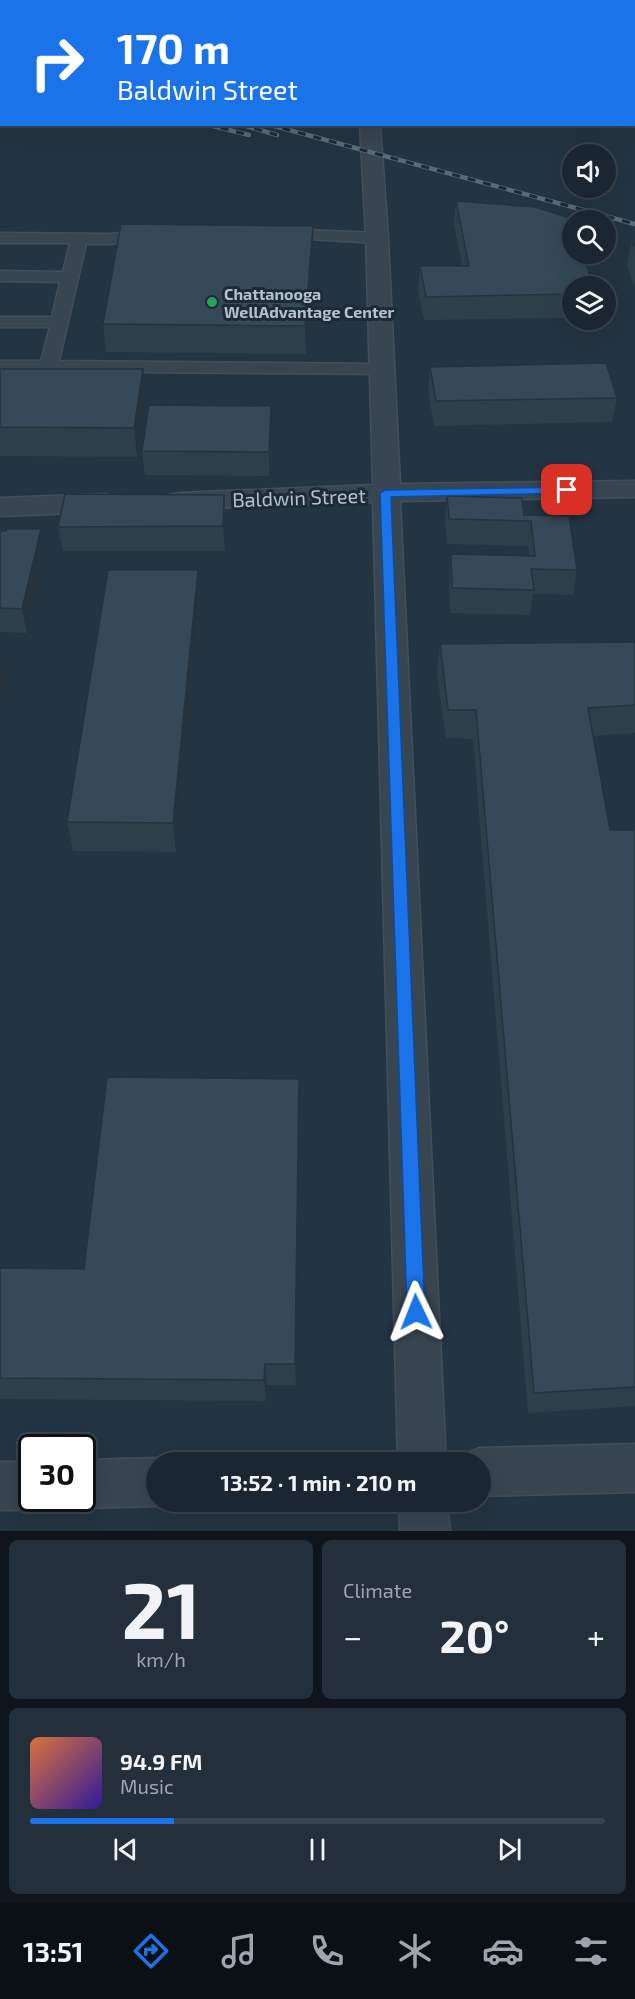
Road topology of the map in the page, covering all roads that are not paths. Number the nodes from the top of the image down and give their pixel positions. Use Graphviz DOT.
graph roads {
  1 [pos="370,126"];
  2 [pos="167,233"];
  3 [pos="263,233"];
  4 [pos="0,238"];
  5 [pos="79,238"];
  6 [pos="377,238"];
  7 [pos="0,276"];
  8 [pos="70,277"];
  9 [pos="0,322"];
  10 [pos="59,322"];
  11 [pos="0,366"];
  12 [pos="49,367"];
  13 [pos="381,369"];
  14 [pos="635,489"];
  15 [pos="385,493"];
  16 [pos="0,507"];
  17 [pos="422,1452"];
  18 [pos="635,1468"];
  19 [pos="491,1472"];
  20 [pos="146,1482"];
  21 [pos="96,1484"];
  22 [pos="0,1486"];
  23 [pos="18,1486"];
  24 [pos="424,1512"];
  25 [pos="425,1531"];
  1 -- 6 [label="street"];
  2 -- 5 [label="lane"];
  3 -- 6 [label="lane"];
  4 -- 5 [label="lane"];
  5 -- 8 [label="lane"];
  6 -- 13 [label="street"];
  7 -- 8 [label="lane"];
  8 -- 10 [label="lane"];
  9 -- 10 [label="lane"];
  10 -- 12 [label="lane"];
  11 -- 12 [label="lane"];
  12 -- 13 [label="lane"];
  13 -- 15 [label="street"];
  14 -- 15 [label="street, Baldwin Street"];
  15 -- 16 [label="street, Baldwin Street"];
  15 -- 17 [label="street"];
  18 -- 19 [label="street"];
  20 -- 21 [label="street"];
  22 -- 23 [label="street"];
  24 -- 25 [label="street"];
}
